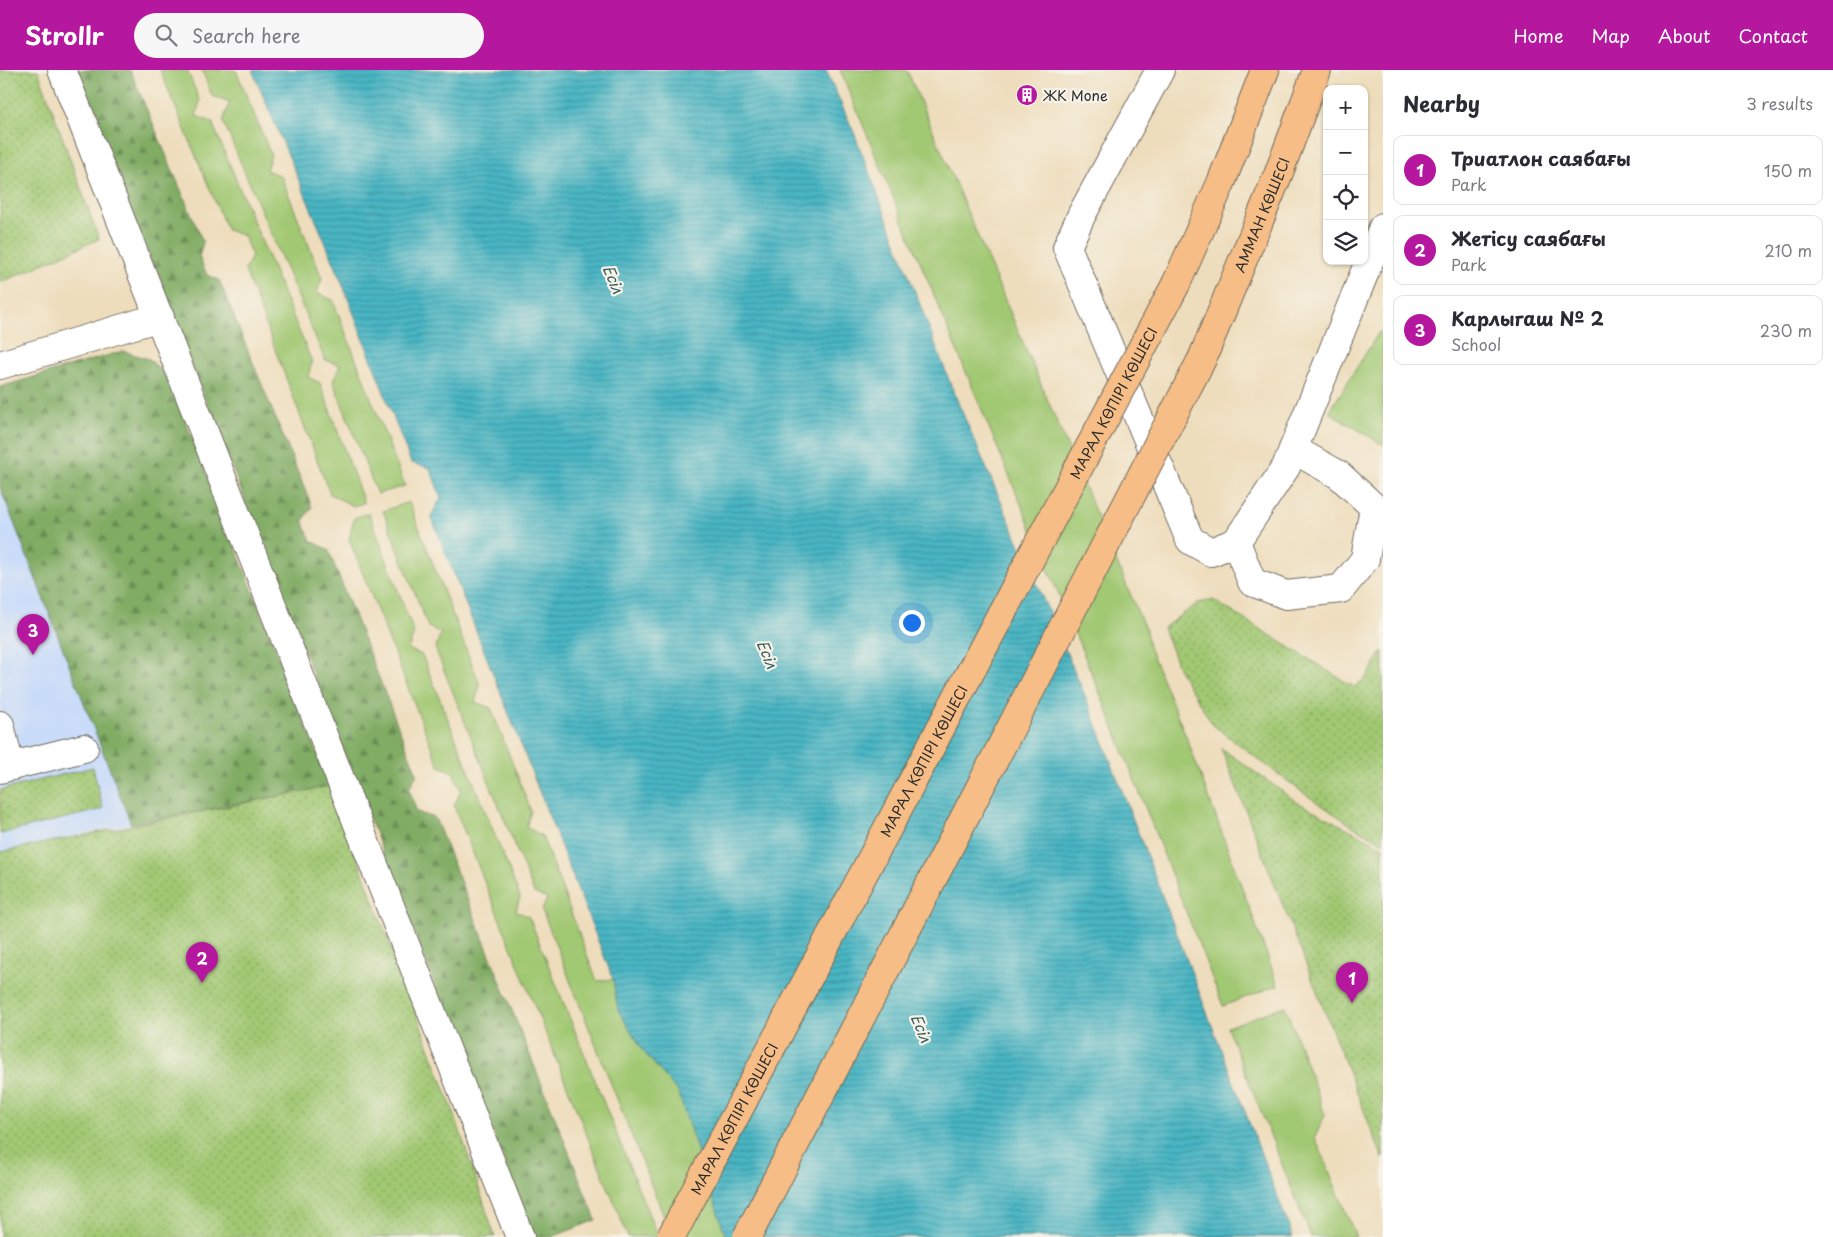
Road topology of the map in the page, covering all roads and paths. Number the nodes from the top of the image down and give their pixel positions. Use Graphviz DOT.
graph roads {
  1 [pos="62,70"];
  2 [pos="1160,70"];
  3 [pos="1265,70"];
  4 [pos="1317,70"];
  5 [pos="1383,227"];
  6 [pos="160,317"];
  7 [pos="0,365"];
  8 [pos="1293,449"];
  9 [pos="1236,542"];
  10 [pos="0,725"];
  11 [pos="84,748"];
  12 [pos="5,768"];
  13 [pos="520,1237"];
  14 [pos="671,1237"];
  15 [pos="747,1237"];
  1 -- 6 [label="street"];
  2 -- 9 [label="street"];
  3 -- 14 [label="main road, МАРАЛ КӨПІРІ КӨШЕСІ, bridge"];
  4 -- 15 [label="main road, АММАН КӨШЕСІ, bridge"];
  5 -- 8 [label="street"];
  6 -- 7 [label="street"];
  6 -- 13 [label="street"];
  8 -- 9 [label="street"];
  8 -- 9 [label="street"];
  10 -- 12 [label="street"];
  11 -- 12 [label="street"];
}
